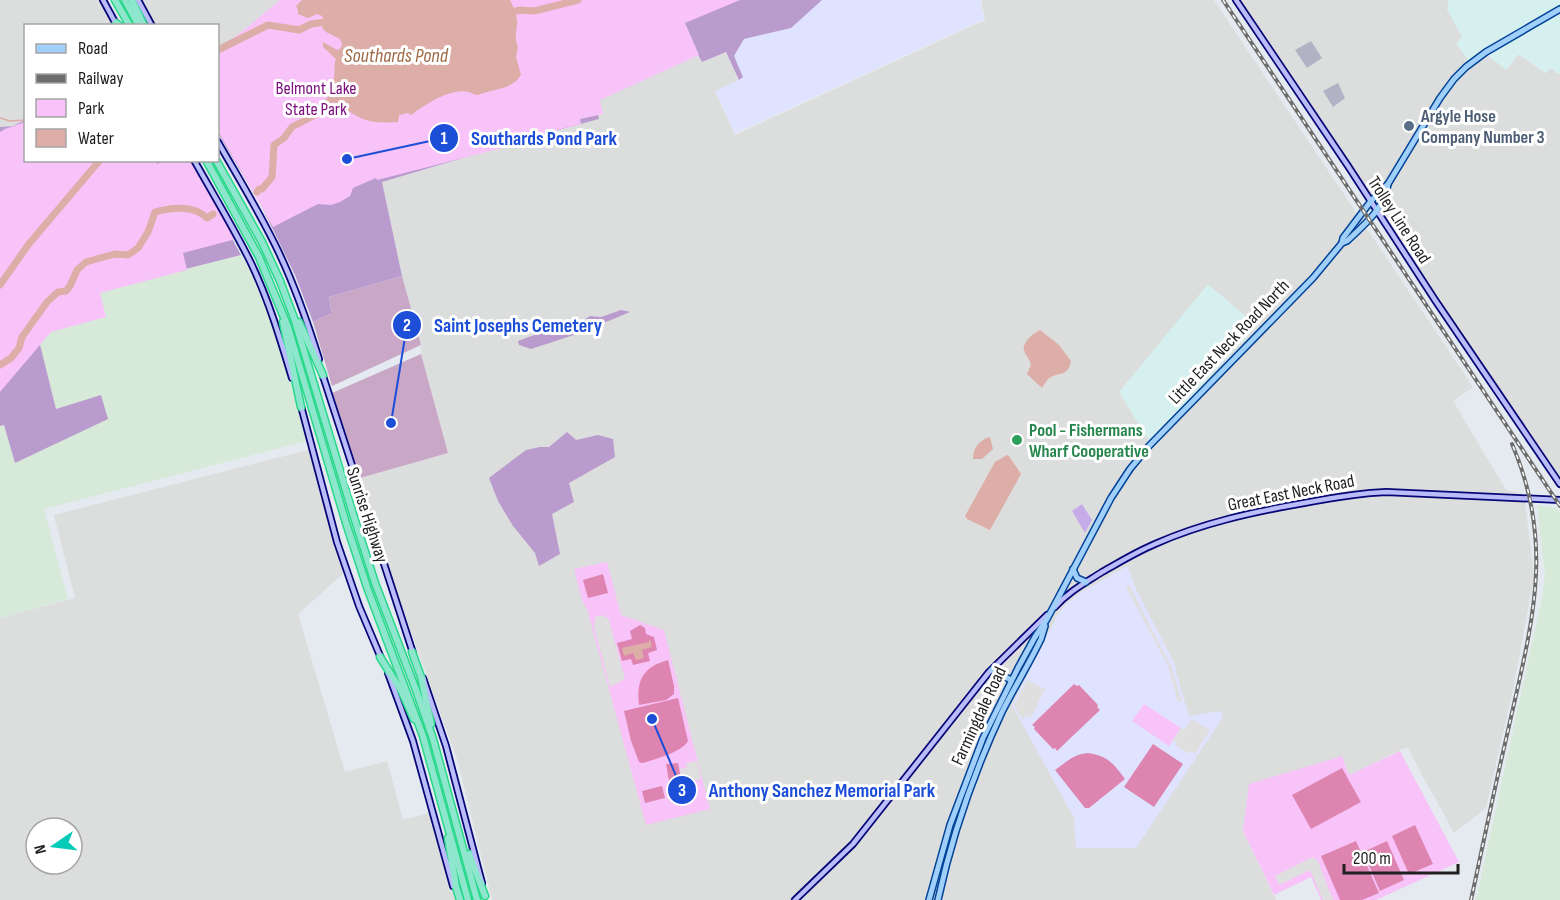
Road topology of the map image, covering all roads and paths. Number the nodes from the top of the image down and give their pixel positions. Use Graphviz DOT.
graph roads {
  1 [pos="103,0"];
  2 [pos="115,0"];
  3 [pos="125,0"];
  4 [pos="132,0"];
  5 [pos="138,0"];
  6 [pos="1236,0"];
  7 [pos="1560,9"];
  8 [pos="117,24"];
  9 [pos="128,24"];
  10 [pos="138,24"];
  11 [pos="143,24"];
  12 [pos="151,24"];
  13 [pos="219,144"];
  14 [pos="195,162"];
  15 [pos="207,162"];
  16 [pos="217,162"];
  17 [pos="1388,183"];
  18 [pos="1371,201"];
  19 [pos="1377,210"];
  20 [pos="1342,243"];
  21 [pos="278,299"];
  22 [pos="287,300"];
  23 [pos="323,375"];
  24 [pos="301,407"];
  25 [pos="1560,484"];
  26 [pos="1560,500"];
  27 [pos="1073,569"];
  28 [pos="1086,582"];
  29 [pos="1052,610"];
  30 [pos="1047,619"];
  31 [pos="412,652"];
  32 [pos="380,657"];
  33 [pos="992,670"];
  34 [pos="1011,680"];
  35 [pos="423,736"];
  36 [pos="433,739"];
  37 [pos="444,810"];
  38 [pos="456,822"];
  39 [pos="486,898"];
  40 [pos="459,900"];
  41 [pos="468,900"];
  42 [pos="477,900"];
  43 [pos="795,900"];
  44 [pos="931,900"];
  45 [pos="939,900"];
  1 -- 8 [label="main road"];
  2 -- 9 [label="highway"];
  3 -- 10 [label="highway"];
  4 -- 11 [label="highway"];
  5 -- 12 [label="main road"];
  6 -- 18 [label="main road, Trolley Line Road"];
  7 -- 17 [label="main road, Little East Neck Road North"];
  13 -- 23 [label="main road, Sunrise Highway"];
  14 -- 24 [label="main road, Sunrise Highway"];
  15 -- 21 [label="highway, Sunrise Highway"];
  16 -- 22 [label="highway, Sunrise Highway"];
  17 -- 18 [label="main road, Little East Neck Road North"];
  17 -- 19 [label="main road, Little East Neck Road North"];
  18 -- 19 [label="main road, Trolley Line Road"];
  18 -- 20 [label="main road, Little East Neck Road North"];
  19 -- 20 [label="main road, Little East Neck Road North"];
  19 -- 25 [label="main road, Trolley Line Road"];
  20 -- 27 [label="main road, Little East Neck Road North"];
  21 -- 24 [label="highway"];
  21 -- 35 [label="highway, Sunrise Highway"];
  22 -- 23 [label="highway"];
  22 -- 36 [label="highway, Sunrise Highway"];
  23 -- 31 [label="main road, Sunrise Highway"];
  24 -- 32 [label="main road, Sunrise Highway"];
  26 -- 28 [label="main road, Great East Neck Road"];
  27 -- 28 [label="main road"];
  27 -- 29 [label="main road, Little East Neck Road North"];
  28 -- 29 [label="main road, Great East Neck Road"];
  29 -- 30 [label="main road, Farmingdale Road"];
  29 -- 33 [label="main road"];
  30 -- 34 [label="main road, Farmingdale Road"];
  30 -- 45 [label="main road, Farmingdale Road"];
  31 -- 36 [label="highway"];
  31 -- 39 [label="main road, Sunrise Highway"];
  32 -- 35 [label="highway"];
  32 -- 40 [label="main road, Sunrise Highway"];
  33 -- 34 [label="main road"];
  33 -- 43 [label="main road"];
  34 -- 44 [label="main road, Farmingdale Road"];
  35 -- 37 [label="highway, Sunrise Highway"];
  36 -- 38 [label="highway, Sunrise Highway"];
  37 -- 40 [label="highway"];
  37 -- 41 [label="highway, Sunrise Highway"];
  38 -- 39 [label="highway"];
  38 -- 42 [label="highway, Sunrise Highway"];
}
